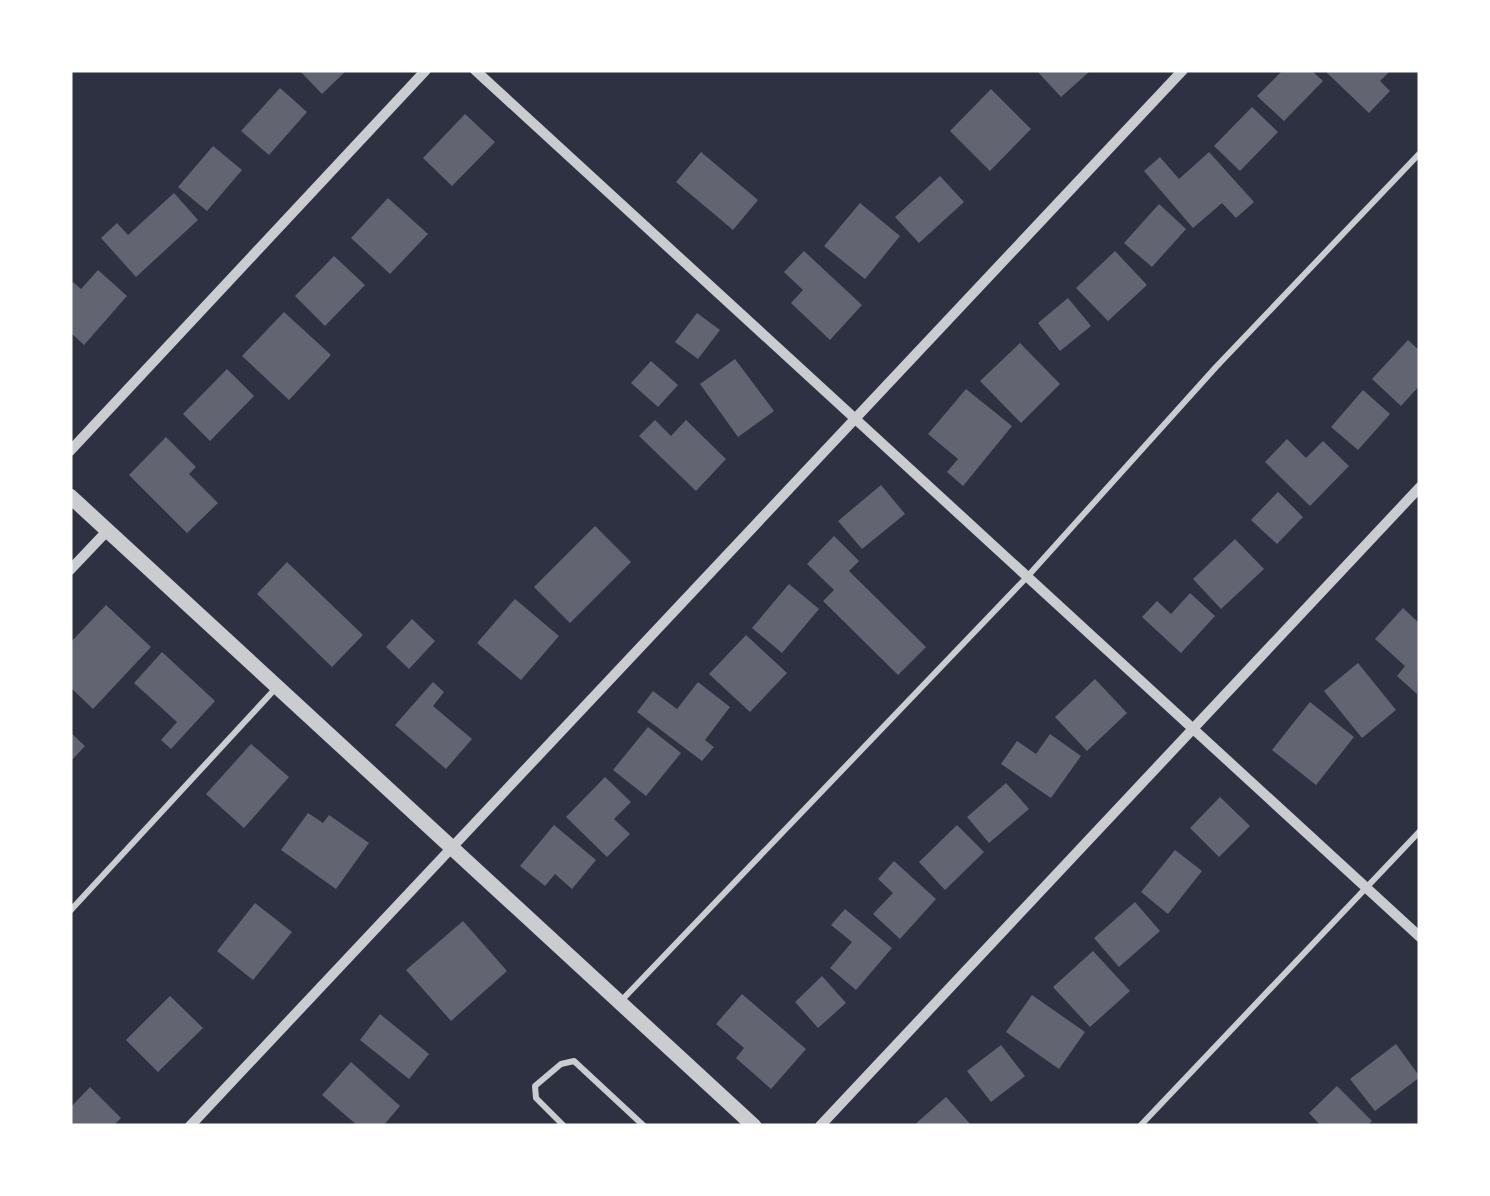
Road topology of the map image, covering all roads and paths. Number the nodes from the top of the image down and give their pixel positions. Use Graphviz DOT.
graph roads {
  1 [pos="426,70"];
  2 [pos="475,70"];
  3 [pos="1183,70"];
  4 [pos="1420,152"];
  5 [pos="858,419"];
  6 [pos="70,451"];
  7 [pos="1420,487"];
  8 [pos="70,496"];
  9 [pos="108,530"];
  10 [pos="70,570"];
  11 [pos="1027,577"];
  12 [pos="276,688"];
  13 [pos="1193,728"];
  14 [pos="1420,832"];
  15 [pos="451,848"];
  16 [pos="1367,888"];
  17 [pos="70,911"];
  18 [pos="1420,937"];
  19 [pos="619,1003"];
  20 [pos="190,1126"];
  21 [pos="564,1126"];
  22 [pos="644,1126"];
  23 [pos="754,1126"];
  24 [pos="820,1126"];
  25 [pos="1140,1126"];
  1 -- 6 [label="street"];
  2 -- 5 [label="street"];
  3 -- 5 [label="street"];
  4 -- 11 [label="lane"];
  5 -- 11 [label="street"];
  5 -- 15 [label="street"];
  7 -- 13 [label="street"];
  8 -- 9 [label="street"];
  9 -- 10 [label="street"];
  9 -- 12 [label="street"];
  11 -- 13 [label="street"];
  11 -- 19 [label="lane"];
  12 -- 15 [label="street"];
  12 -- 17 [label="lane"];
  13 -- 16 [label="street"];
  13 -- 24 [label="street"];
  14 -- 16 [label="lane"];
  15 -- 19 [label="street"];
  15 -- 20 [label="street"];
  16 -- 18 [label="street"];
  16 -- 25 [label="lane"];
  19 -- 23 [label="street"];
  21 -- 22 [label="lane"];
}
